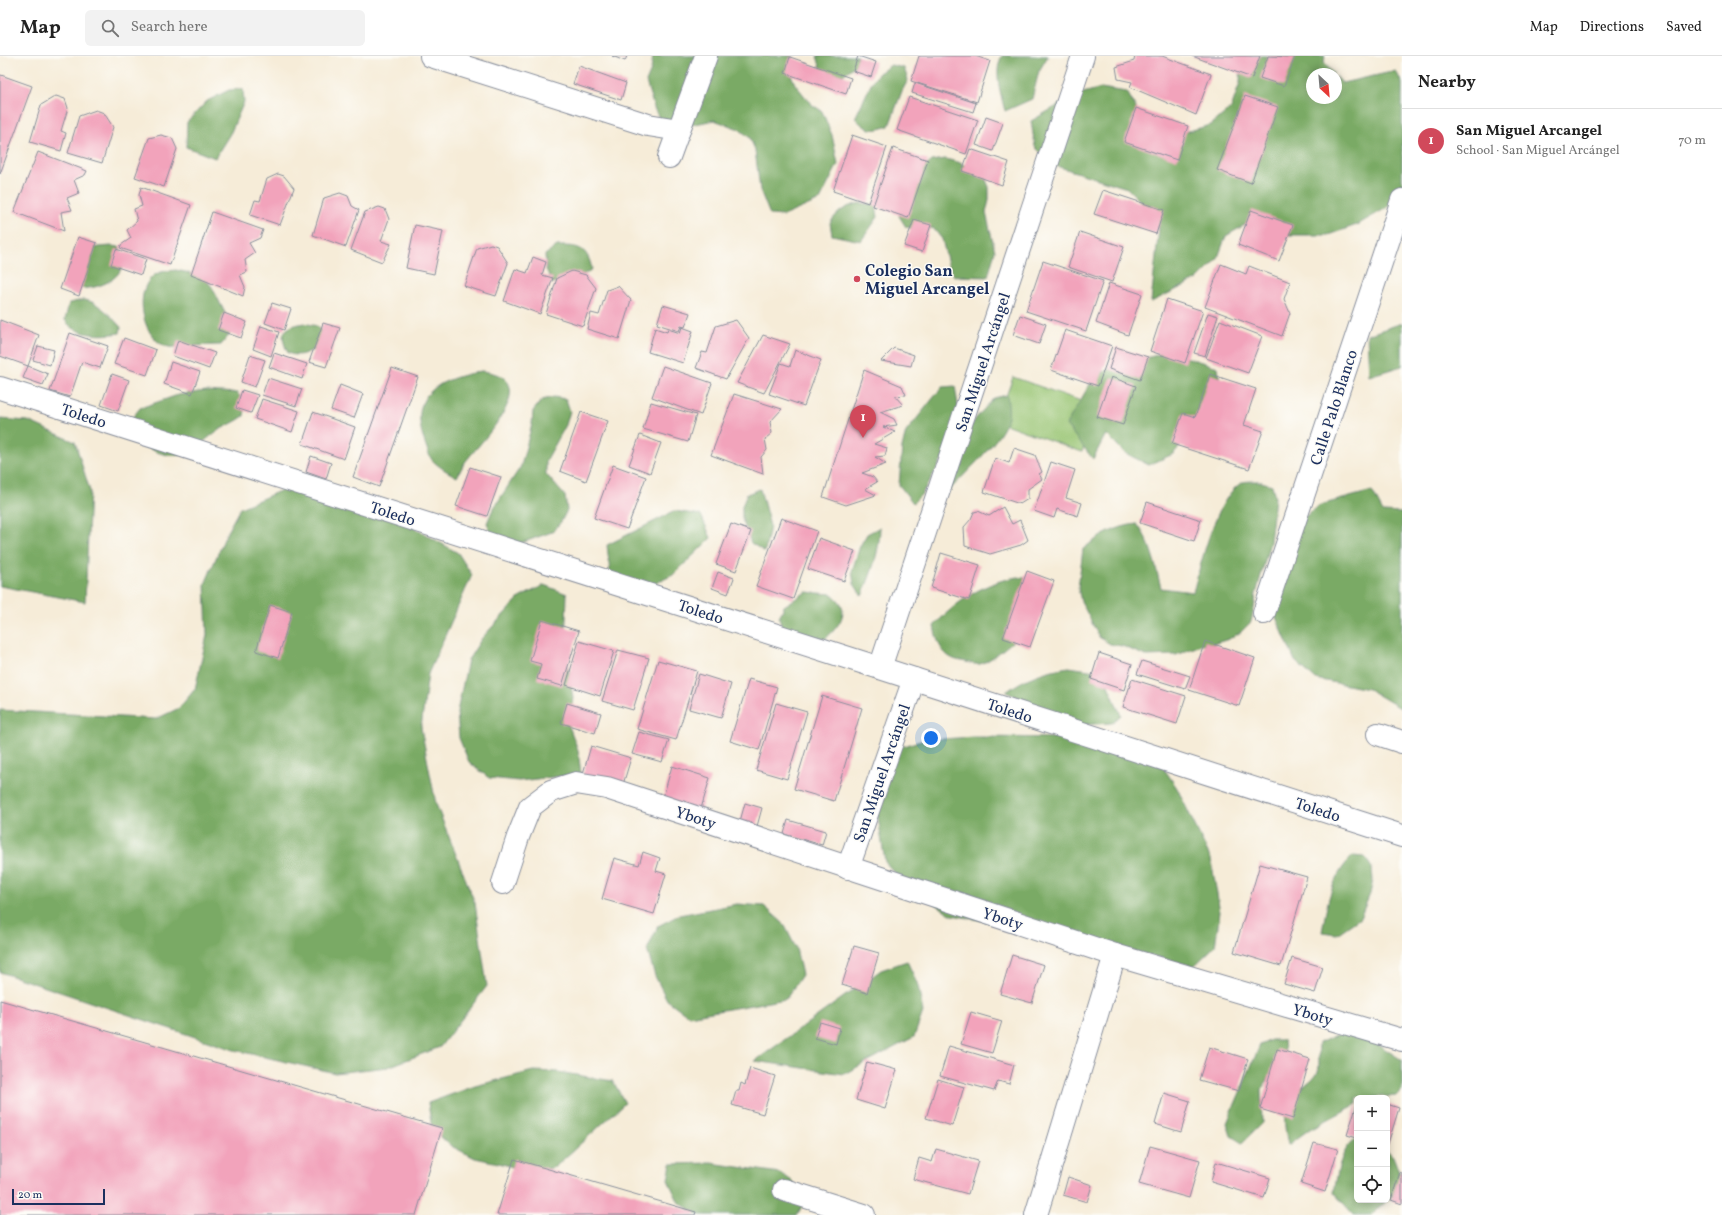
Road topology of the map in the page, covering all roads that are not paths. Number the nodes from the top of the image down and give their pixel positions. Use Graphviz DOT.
graph roads {
  1 [pos="431,56"];
  2 [pos="706,56"];
  3 [pos="1083,56"];
  4 [pos="680,130"];
  5 [pos="669,157"];
  6 [pos="1402,200"];
  7 [pos="0,388"];
  8 [pos="1264,613"];
  9 [pos="880,668"];
  10 [pos="914,679"];
  11 [pos="1378,734"];
  12 [pos="1402,742"];
  13 [pos="1402,836"];
  14 [pos="848,868"];
  15 [pos="503,883"];
  16 [pos="1115,955"];
  17 [pos="1402,1040"];
  18 [pos="784,1190"];
  19 [pos="864,1215"];
  20 [pos="1036,1215"];
  1 -- 4 [label="street"];
  2 -- 4 [label="street"];
  3 -- 9 [label="street, San Miguel Arcángel"];
  4 -- 5 [label="street"];
  6 -- 8 [label="street, Calle Palo Blanco"];
  7 -- 9 [label="street, Toledo"];
  9 -- 10 [label="street, Toledo"];
  10 -- 13 [label="street, Toledo"];
  10 -- 14 [label="street, San Miguel Arcángel"];
  11 -- 12 [label="street"];
  14 -- 15 [label="street, Yboty"];
  14 -- 16 [label="street, Yboty"];
  16 -- 17 [label="street, Yboty"];
  16 -- 20 [label="street"];
  18 -- 19 [label="street"];
}
